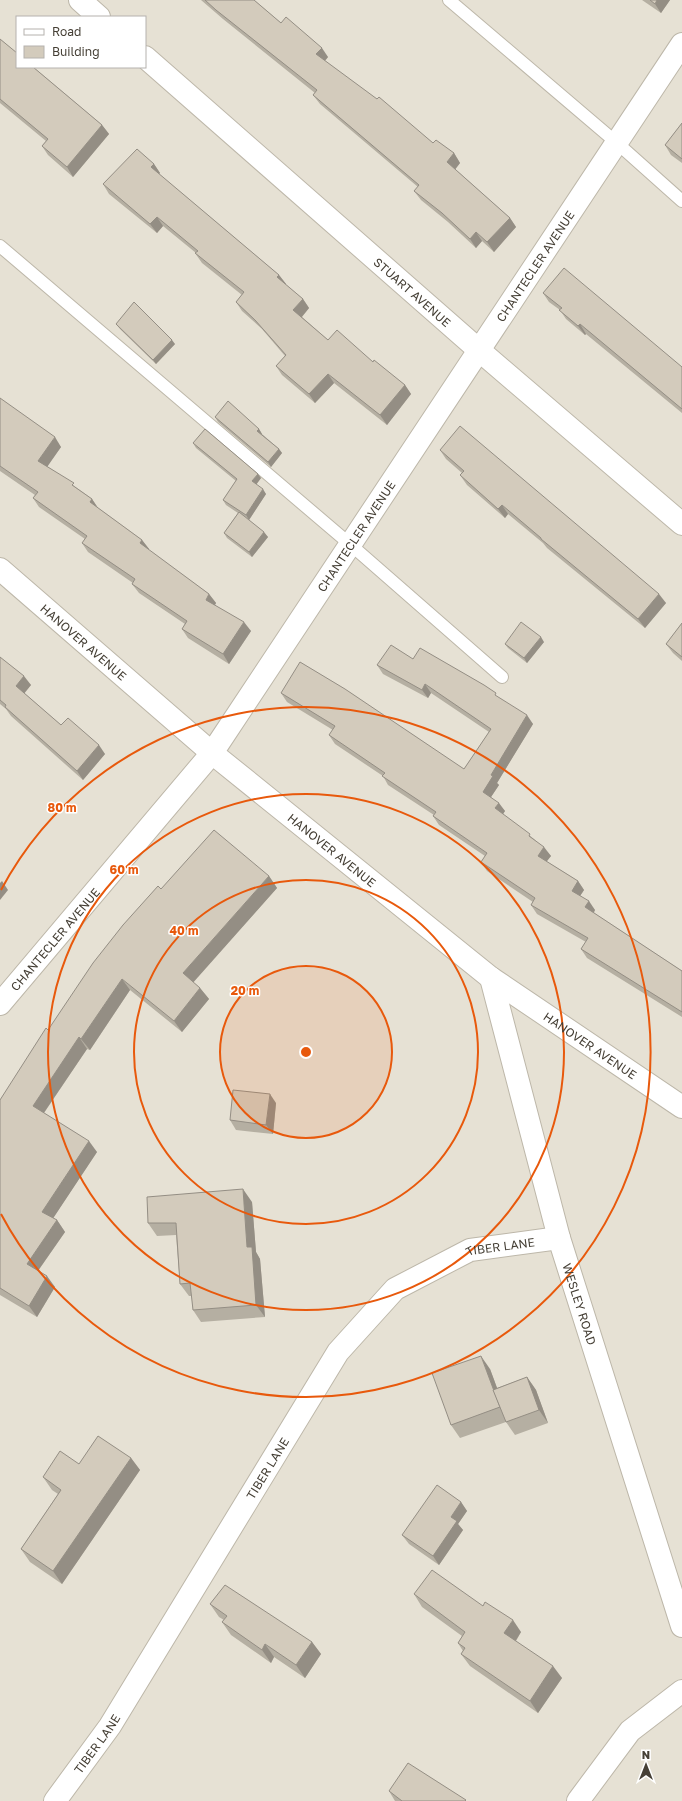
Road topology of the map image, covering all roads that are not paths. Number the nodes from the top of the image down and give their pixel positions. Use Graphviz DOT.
graph roads {
  1 [pos="80,0"];
  2 [pos="449,0"];
  3 [pos="98,16"];
  4 [pos="682,44"];
  5 [pos="146,58"];
  6 [pos="617,143"];
  7 [pos="682,201"];
  8 [pos="0,246"];
  9 [pos="480,352"];
  10 [pos="682,524"];
  11 [pos="351,545"];
  12 [pos="0,569"];
  13 [pos="502,677"];
  14 [pos="212,753"];
  15 [pos="491,978"];
  16 [pos="0,1004"];
  17 [pos="682,1107"];
  18 [pos="558,1238"];
  19 [pos="682,1626"];
  20 [pos="682,1691"];
  21 [pos="55,1801"];
  22 [pos="578,1801"];
  1 -- 3 [label="street"];
  2 -- 6 [label="lane"];
  4 -- 6 [label="street, CHANTECLER AVENUE"];
  5 -- 9 [label="street, STUART AVENUE"];
  6 -- 7 [label="lane"];
  6 -- 9 [label="street, CHANTECLER AVENUE"];
  8 -- 11 [label="lane"];
  9 -- 10 [label="street, STUART AVENUE"];
  9 -- 11 [label="street, CHANTECLER AVENUE"];
  11 -- 13 [label="lane"];
  11 -- 14 [label="street, CHANTECLER AVENUE"];
  12 -- 14 [label="street, HANOVER AVENUE"];
  14 -- 15 [label="street, HANOVER AVENUE"];
  14 -- 16 [label="street, CHANTECLER AVENUE"];
  15 -- 17 [label="street, HANOVER AVENUE"];
  15 -- 18 [label="street, WESLEY ROAD"];
  18 -- 19 [label="street, WESLEY ROAD"];
  18 -- 21 [label="street, TIBER LANE"];
  20 -- 22 [label="street"];
}
